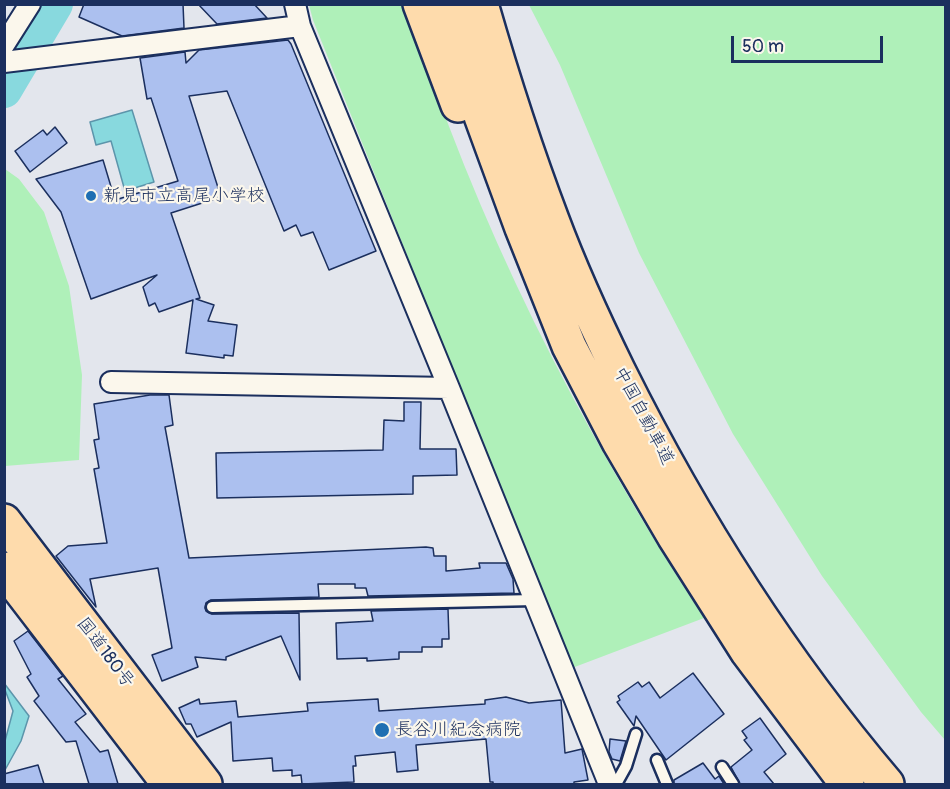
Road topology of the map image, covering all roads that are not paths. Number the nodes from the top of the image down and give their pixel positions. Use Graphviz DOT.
graph roads {
  1 [pos="30,4"];
  2 [pos="295,4"];
  3 [pos="420,4"];
  4 [pos="449,4"];
  5 [pos="481,4"];
  6 [pos="300,26"];
  7 [pos="5,56"];
  8 [pos="569,346"];
  9 [pos="111,382"];
  10 [pos="449,388"];
  11 [pos="4,521"];
  12 [pos="4,569"];
  13 [pos="535,600"];
  14 [pos="212,607"];
  15 [pos="636,734"];
  16 [pos="657,760"];
  17 [pos="722,767"];
  18 [pos="169,784"];
  19 [pos="205,784"];
  20 [pos="609,784"];
  21 [pos="616,784"];
  22 [pos="667,784"];
  23 [pos="733,784"];
  24 [pos="847,784"];
  25 [pos="887,784"];
  1 -- 7 [label="street"];
  2 -- 6 [label="street"];
  3 -- 8 [label="highway"];
  4 -- 8 [label="highway, 中国自動車道"];
  5 -- 25 [label="highway, 中国自動車道"];
  6 -- 7 [label="street"];
  6 -- 10 [label="street"];
  8 -- 24 [label="highway, 中国自動車道"];
  9 -- 10 [label="street"];
  10 -- 13 [label="street"];
  11 -- 19 [label="highway, 国道180号"];
  12 -- 18 [label="highway, 国道180号"];
  13 -- 14 [label="lane"];
  13 -- 20 [label="street"];
  15 -- 21 [label="lane"];
  16 -- 22 [label="lane"];
  17 -- 23 [label="lane"];
}
